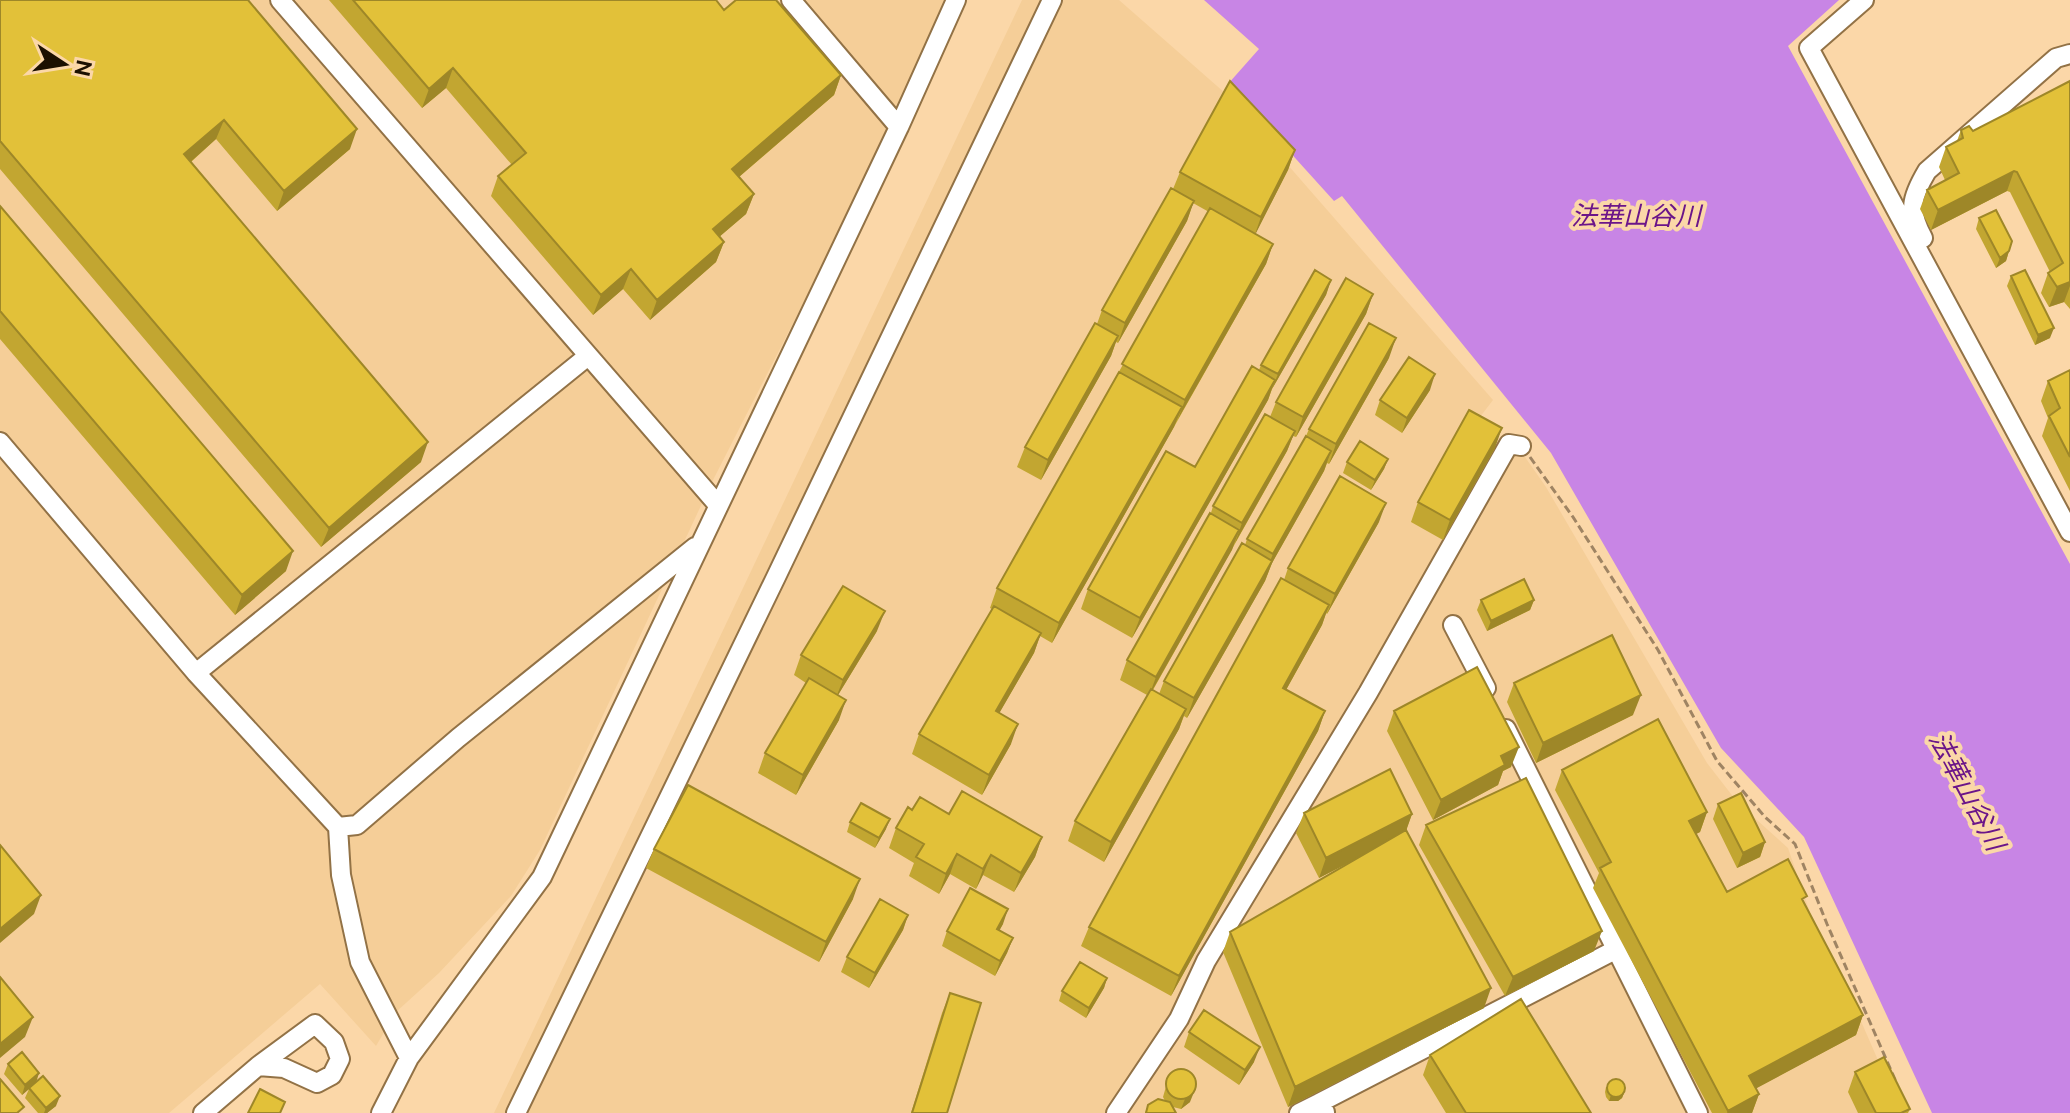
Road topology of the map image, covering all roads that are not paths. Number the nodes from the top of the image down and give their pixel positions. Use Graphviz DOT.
graph roads {
  1 [pos="280,0"];
  2 [pos="791,0"];
  3 [pos="956,0"];
  4 [pos="1052,0"];
  5 [pos="1864,0"];
  6 [pos="2070,54"];
  7 [pos="899,127"];
  8 [pos="588,356"];
  9 [pos="0,442"];
  10 [pos="1521,446"];
  11 [pos="718,505"];
  12 [pos="2070,508"];
  13 [pos="2070,532"];
  14 [pos="700,543"];
  15 [pos="1453,625"];
  16 [pos="196,673"];
  17 [pos="338,827"];
  18 [pos="1617,949"];
  19 [pos="409,1058"];
  20 [pos="258,1066"];
  21 [pos="1322,1108"];
  22 [pos="203,1113"];
  23 [pos="381,1113"];
  24 [pos="516,1113"];
  25 [pos="1116,1113"];
  26 [pos="1299,1113"];
  27 [pos="1698,1113"];
  1 -- 8 [label="street"];
  2 -- 7 [label="street"];
  3 -- 7 [label="street"];
  4 -- 24 [label="street"];
  5 -- 13 [label="street"];
  6 -- 12 [label="street"];
  7 -- 11 [label="street"];
  8 -- 11 [label="street"];
  8 -- 16 [label="street"];
  9 -- 16 [label="street"];
  10 -- 25 [label="street"];
  11 -- 14 [label="street"];
  14 -- 17 [label="street"];
  14 -- 19 [label="street"];
  15 -- 18 [label="street"];
  16 -- 17 [label="street"];
  17 -- 19 [label="street"];
  18 -- 21 [label="street"];
  18 -- 27 [label="street"];
  19 -- 23 [label="street"];
  20 -- 20 [label="street"];
  20 -- 22 [label="street"];
  21 -- 26 [label="street"];
}
